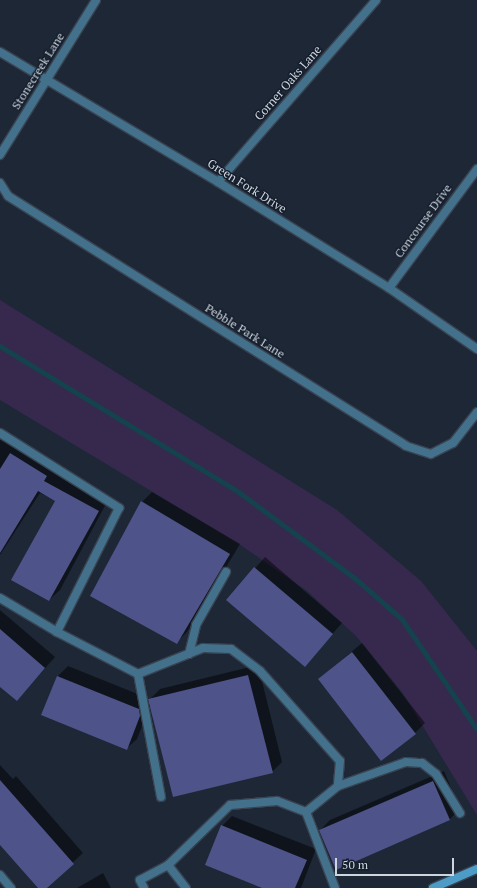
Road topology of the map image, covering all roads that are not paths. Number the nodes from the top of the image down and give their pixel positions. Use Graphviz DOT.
graph roads {
  1 [pos="96,0"];
  2 [pos="376,0"];
  3 [pos="0,52"];
  4 [pos="47,79"];
  5 [pos="0,155"];
  6 [pos="477,169"];
  7 [pos="218,182"];
  8 [pos="0,183"];
  9 [pos="389,288"];
  10 [pos="477,349"];
  11 [pos="477,412"];
  12 [pos="0,433"];
  13 [pos="226,572"];
  14 [pos="0,598"];
  15 [pos="56,632"];
  16 [pos="189,654"];
  17 [pos="138,674"];
  18 [pos="338,786"];
  19 [pos="161,798"];
  20 [pos="306,812"];
  21 [pos="460,813"];
  22 [pos="168,865"];
  23 [pos="477,869"];
  24 [pos="0,875"];
  25 [pos="11,888"];
  26 [pos="144,888"];
  27 [pos="186,888"];
  28 [pos="335,888"];
  29 [pos="433,888"];
  1 -- 4 [label="street, Stonecreek Lane"];
  2 -- 7 [label="street, Corner Oaks Lane"];
  3 -- 4 [label="street, Green Fork Drive"];
  4 -- 5 [label="street, Stonecreek Lane"];
  4 -- 7 [label="street, Green Fork Drive"];
  6 -- 9 [label="street, Concourse Drive"];
  7 -- 9 [label="street, Green Fork Drive"];
  8 -- 11 [label="street, Pebble Park Lane"];
  9 -- 10 [label="street, Green Fork Drive"];
  12 -- 15 [label="street"];
  13 -- 16 [label="street"];
  14 -- 15 [label="street"];
  15 -- 17 [label="street"];
  16 -- 17 [label="street"];
  16 -- 18 [label="street"];
  17 -- 19 [label="street"];
  18 -- 20 [label="street"];
  18 -- 21 [label="street"];
  20 -- 22 [label="street"];
  20 -- 28 [label="street"];
  22 -- 26 [label="street"];
  22 -- 27 [label="street"];
  23 -- 29 [label="main road"];
  24 -- 25 [label="street"];
}
